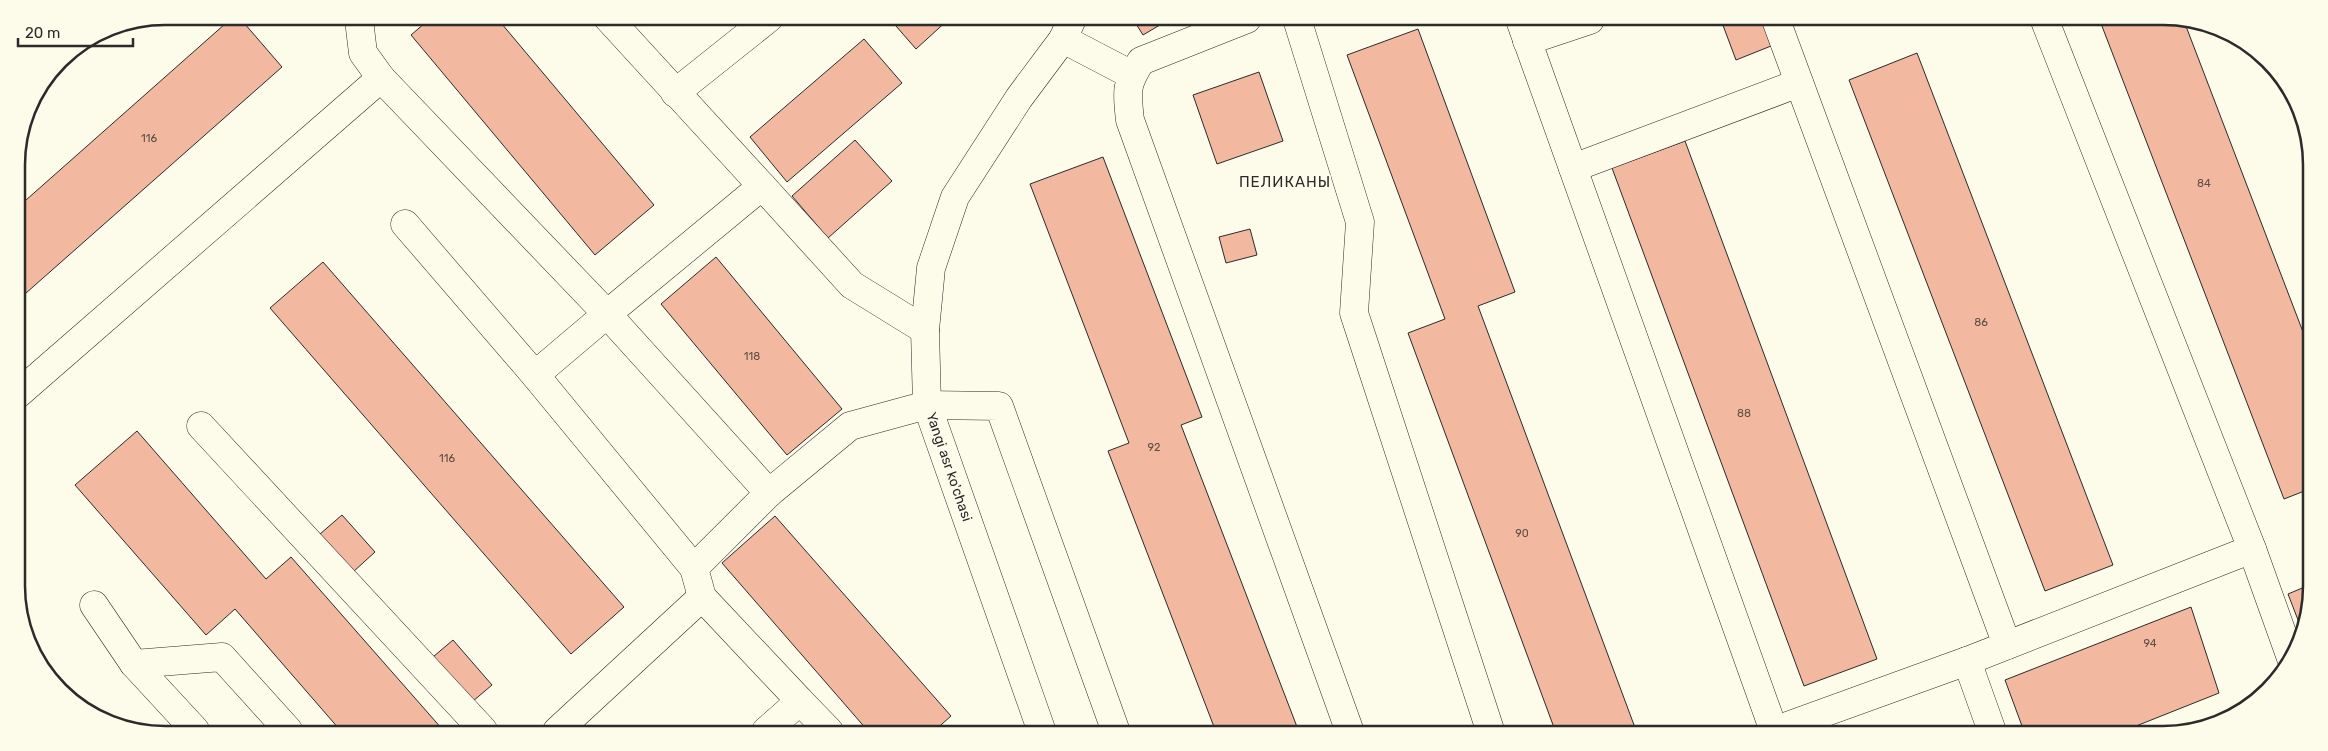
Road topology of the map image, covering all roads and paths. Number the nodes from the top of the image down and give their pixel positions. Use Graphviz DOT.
graph roads {
  1 [pos="360,25"];
  2 [pos="614,25"];
  3 [pos="760,25"];
  4 [pos="1232,25"];
  5 [pos="1299,25"];
  6 [pos="1560,25"];
  7 [pos="1778,25"];
  8 [pos="2048,25"];
  9 [pos="1068,29"];
  10 [pos="1523,31"];
  11 [pos="1132,76"];
  12 [pos="381,78"];
  13 [pos="1799,83"];
  14 [pos="675,93"];
  15 [pos="1573,168"];
  16 [pos="762,186"];
  17 [pos="405,224"];
  18 [pos="607,314"];
  19 [pos="925,330"];
  20 [pos="536,375"];
  21 [pos="25,388"];
  22 [pos="927,405"];
  23 [pos="201,426"];
  24 [pos="769,492"];
  25 [pos="2252,549"];
  26 [pos="694,568"];
  27 [pos="702,597"];
  28 [pos="94,605"];
  29 [pos="2007,645"];
  30 [pos="2288,647"];
  31 [pos="1967,661"];
  32 [pos="134,664"];
  33 [pos="800,701"];
  34 [pos="191,726"];
  35 [pos="284,726"];
  36 [pos="479,726"];
  37 [pos="562,726"];
  38 [pos="772,726"];
  39 [pos="824,726"];
  40 [pos="1040,726"];
  41 [pos="1114,726"];
  42 [pos="1348,726"];
  43 [pos="1489,726"];
  44 [pos="1769,726"];
  45 [pos="1788,726"];
  46 [pos="1990,726"];
  1 -- 12 [label="street"];
  2 -- 14 [label="street"];
  3 -- 14 [label="street"];
  4 -- 11 [label="street"];
  5 -- 43 [label="street"];
  6 -- 10 [label="street"];
  7 -- 13 [label="street"];
  8 -- 25 [label="street"];
  9 -- 11 [label="street"];
  9 -- 19 [label="street, Yangi asr ko'chasi"];
  10 -- 15 [label="street"];
  11 -- 42 [label="street"];
  12 -- 18 [label="street"];
  12 -- 21 [label="street"];
  13 -- 15 [label="street"];
  13 -- 29 [label="street"];
  14 -- 16 [label="street"];
  15 -- 44 [label="street"];
  16 -- 18 [label="street"];
  16 -- 19 [label="street"];
  17 -- 20 [label="street"];
  18 -- 20 [label="street"];
  18 -- 24 [label="street"];
  19 -- 22 [label="street, Yangi asr ko'chasi"];
  20 -- 26 [label="street"];
  22 -- 24 [label="street"];
  22 -- 40 [label="street, Yangi asr ko'chasi"];
  22 -- 41 [label="street"];
  23 -- 36 [label="street"];
  24 -- 26 [label="street"];
  25 -- 29 [label="street"];
  25 -- 30 [label="street"];
  26 -- 27 [label="street"];
  27 -- 33 [label="street"];
  27 -- 37 [label="street"];
  28 -- 32 [label="street"];
  29 -- 31 [label="street"];
  31 -- 45 [label="street"];
  31 -- 46 [label="street"];
  32 -- 34 [label="street"];
  32 -- 35 [label="street"];
  33 -- 38 [label="street"];
  33 -- 39 [label="street"];
}
